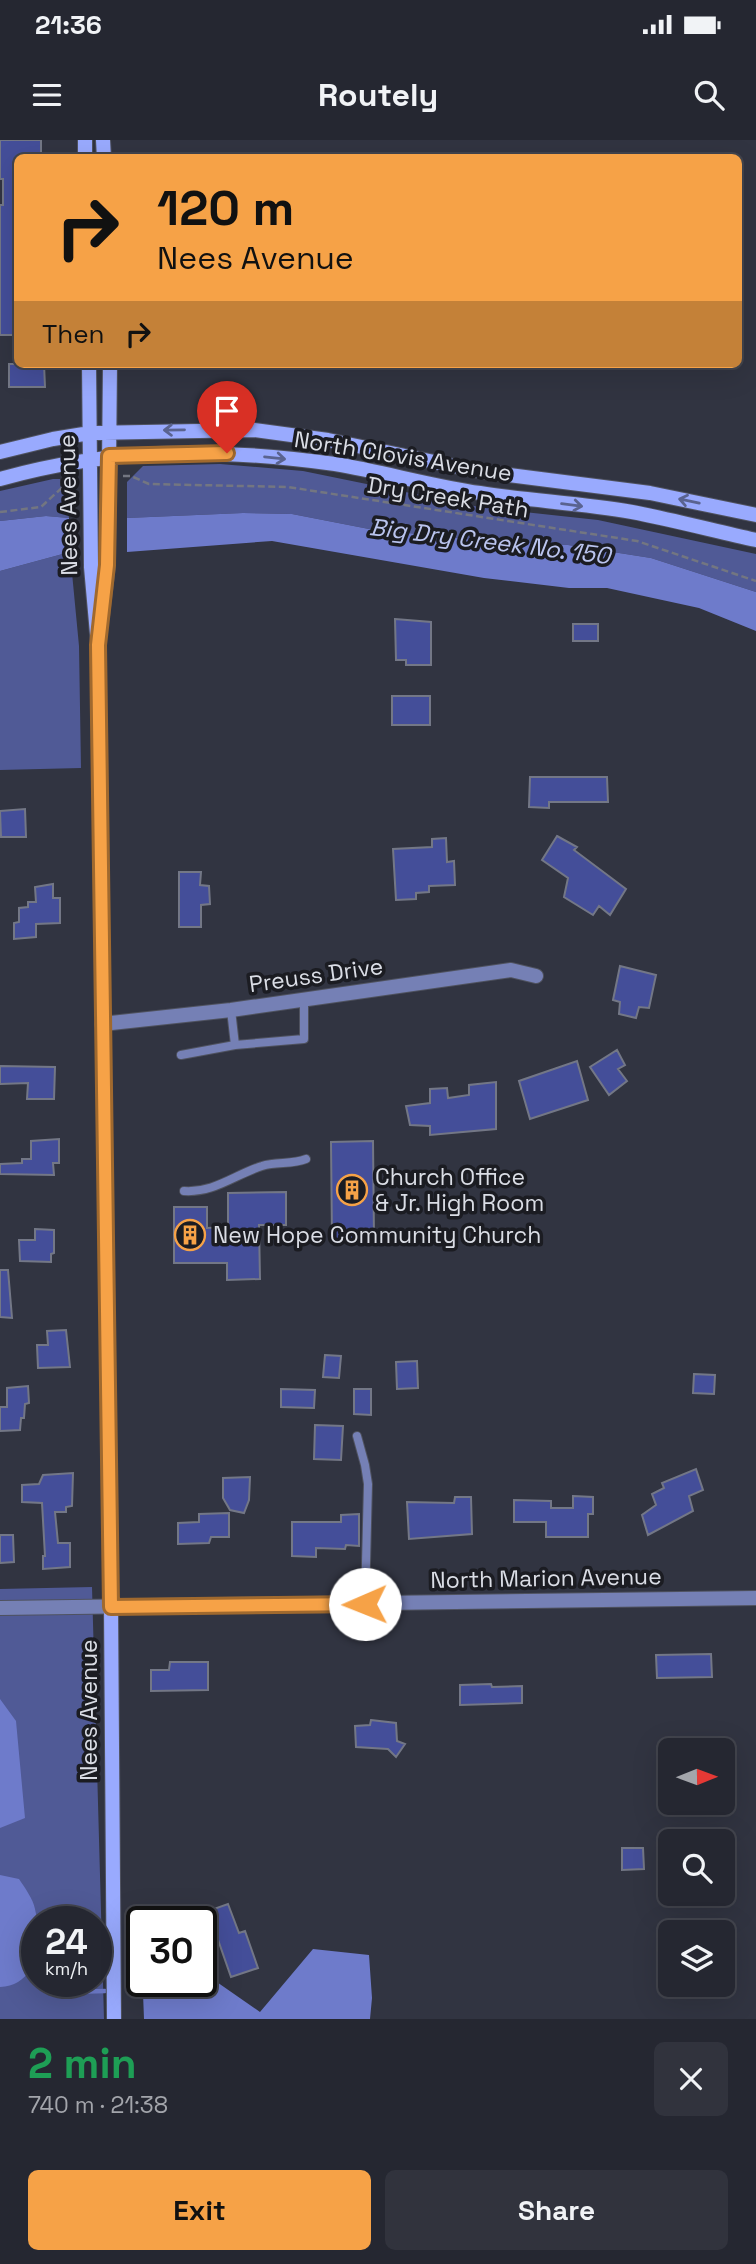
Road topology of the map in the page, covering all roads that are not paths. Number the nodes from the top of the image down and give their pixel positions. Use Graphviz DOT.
graph roads {
  1 [pos="89,368"];
  2 [pos="110,368"];
  3 [pos="110,431"];
  4 [pos="90,433"];
  5 [pos="0,453"];
  6 [pos="109,456"];
  7 [pos="90,458"];
  8 [pos="0,479"];
  9 [pos="756,515"];
  10 [pos="756,541"];
  11 [pos="98,645"];
  12 [pos="536,976"];
  13 [pos="304,1000"];
  14 [pos="231,1010"];
  15 [pos="102,1024"];
  16 [pos="235,1045"];
  17 [pos="181,1055"];
  18 [pos="306,1159"];
  19 [pos="184,1191"];
  20 [pos="357,1436"];
  21 [pos="756,1598"];
  22 [pos="365,1604"];
  23 [pos="111,1607"];
  24 [pos="0,1608"];
  25 [pos="114,2019"];
  1 -- 4 [label="main road, Nees Avenue"];
  2 -- 3 [label="main road, Nees Avenue"];
  3 -- 4 [label="main road, North Clovis Avenue"];
  3 -- 6 [label="main road, Nees Avenue"];
  9 -- 3 [label="main road, North Clovis Avenue, one-way"];
  4 -- 5 [label="main road, North Clovis Avenue"];
  4 -- 7 [label="main road, Nees Avenue"];
  6 -- 7 [label="main road, North Clovis Avenue"];
  6 -- 10 [label="main road, North Clovis Avenue, one-way"];
  6 -- 11 [label="main road, Nees Avenue"];
  7 -- 8 [label="main road, North Clovis Avenue"];
  7 -- 11 [label="main road, Nees Avenue"];
  11 -- 15 [label="main road, Nees Avenue"];
  12 -- 13 [label="street, Preuss Drive"];
  13 -- 14 [label="street, Preuss Drive"];
  13 -- 16 [label="lane"];
  14 -- 15 [label="street, Preuss Drive"];
  14 -- 16 [label="lane"];
  15 -- 23 [label="main road, Nees Avenue"];
  16 -- 17 [label="lane"];
  18 -- 19 [label="lane"];
  20 -- 22 [label="lane"];
  21 -- 22 [label="street, North Marion Avenue"];
  22 -- 23 [label="street, North Marion Avenue"];
  23 -- 24 [label="street, North Marion Avenue"];
  23 -- 25 [label="main road, Nees Avenue"];
}
